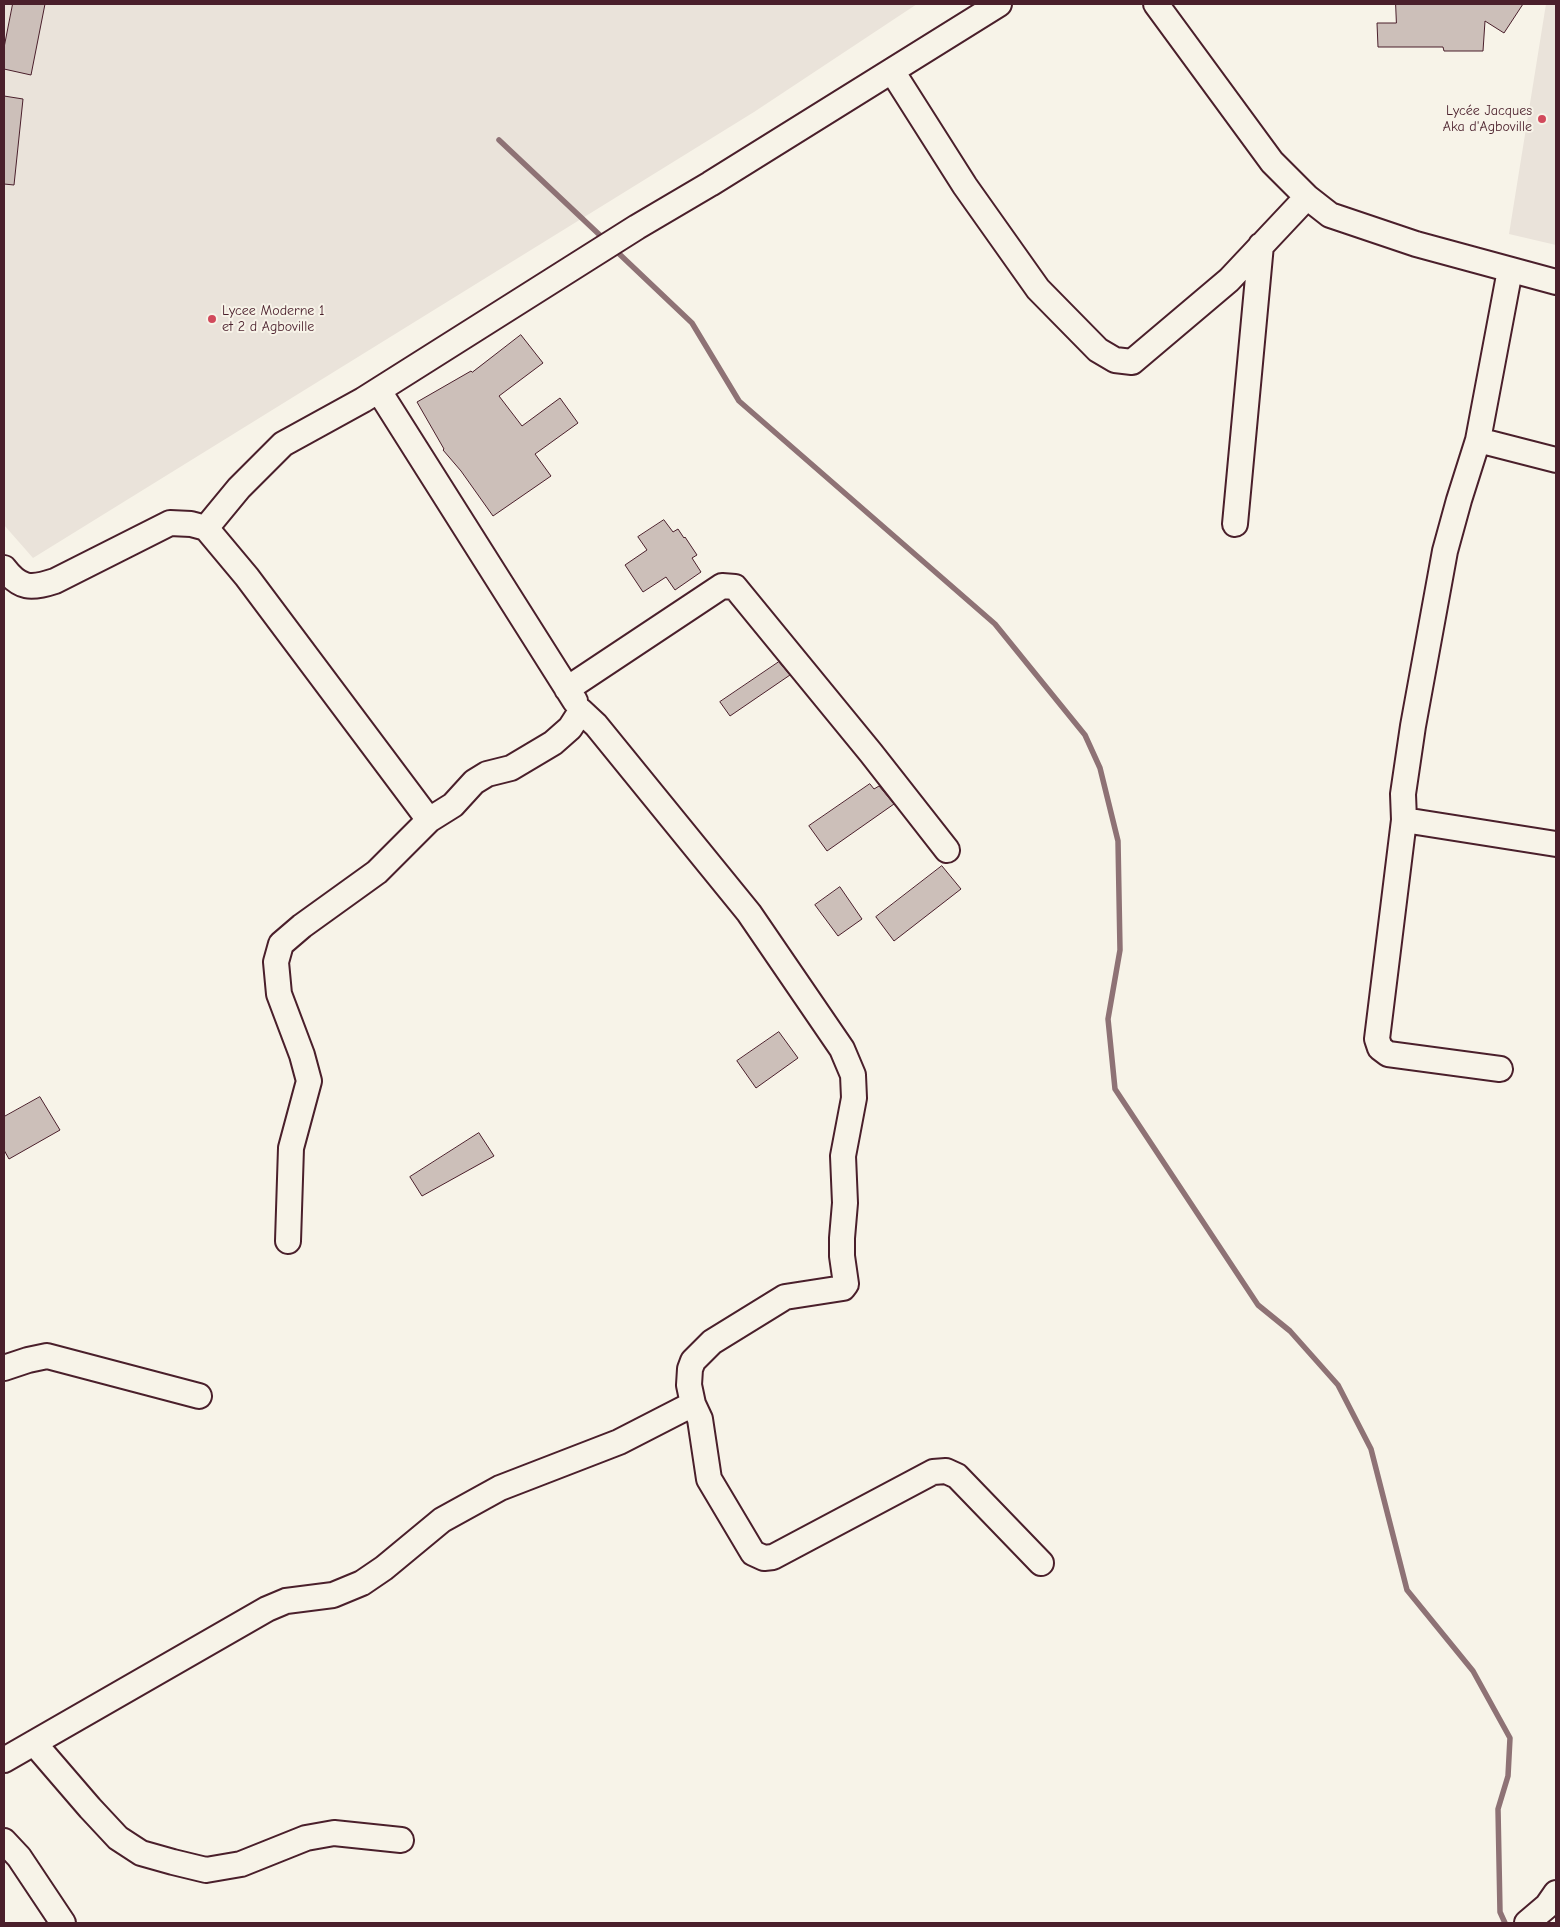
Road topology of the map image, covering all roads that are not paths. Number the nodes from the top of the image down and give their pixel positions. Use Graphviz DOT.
graph roads {
  1 [pos="999,4"];
  2 [pos="1156,4"];
  3 [pos="892,71"];
  4 [pos="1307,197"];
  5 [pos="1261,245"];
  6 [pos="1510,270"];
  7 [pos="1556,282"];
  8 [pos="378,390"];
  9 [pos="1478,440"];
  10 [pos="1556,460"];
  11 [pos="1235,524"];
  12 [pos="206,528"];
  13 [pos="4,568"];
  14 [pos="567,689"];
  15 [pos="582,711"];
  16 [pos="429,820"];
  17 [pos="1404,820"];
  18 [pos="1556,844"];
  19 [pos="947,850"];
  20 [pos="1500,1069"];
  21 [pos="288,1240"];
  22 [pos="4,1368"];
  23 [pos="199,1396"];
  24 [pos="693,1404"];
  25 [pos="1041,1563"];
  26 [pos="34,1742"];
  27 [pos="4,1760"];
  28 [pos="401,1840"];
  29 [pos="4,1841"];
  30 [pos="1556,1892"];
  31 [pos="63,1923"];
  32 [pos="1527,1923"];
  1 -- 3 [label="street"];
  2 -- 4 [label="street"];
  3 -- 5 [label="street"];
  3 -- 8 [label="street"];
  4 -- 5 [label="street"];
  4 -- 6 [label="street"];
  5 -- 11 [label="street"];
  6 -- 7 [label="street"];
  6 -- 9 [label="street"];
  8 -- 12 [label="street"];
  8 -- 14 [label="street"];
  9 -- 10 [label="street"];
  9 -- 17 [label="street"];
  12 -- 13 [label="street"];
  12 -- 16 [label="street"];
  14 -- 15 [label="street"];
  14 -- 19 [label="street"];
  15 -- 16 [label="street"];
  15 -- 24 [label="street"];
  16 -- 21 [label="street"];
  17 -- 18 [label="street"];
  17 -- 20 [label="street"];
  22 -- 23 [label="street"];
  24 -- 25 [label="street"];
  24 -- 26 [label="street"];
  26 -- 27 [label="street"];
  26 -- 28 [label="street"];
  29 -- 31 [label="street"];
  30 -- 32 [label="street"];
}
